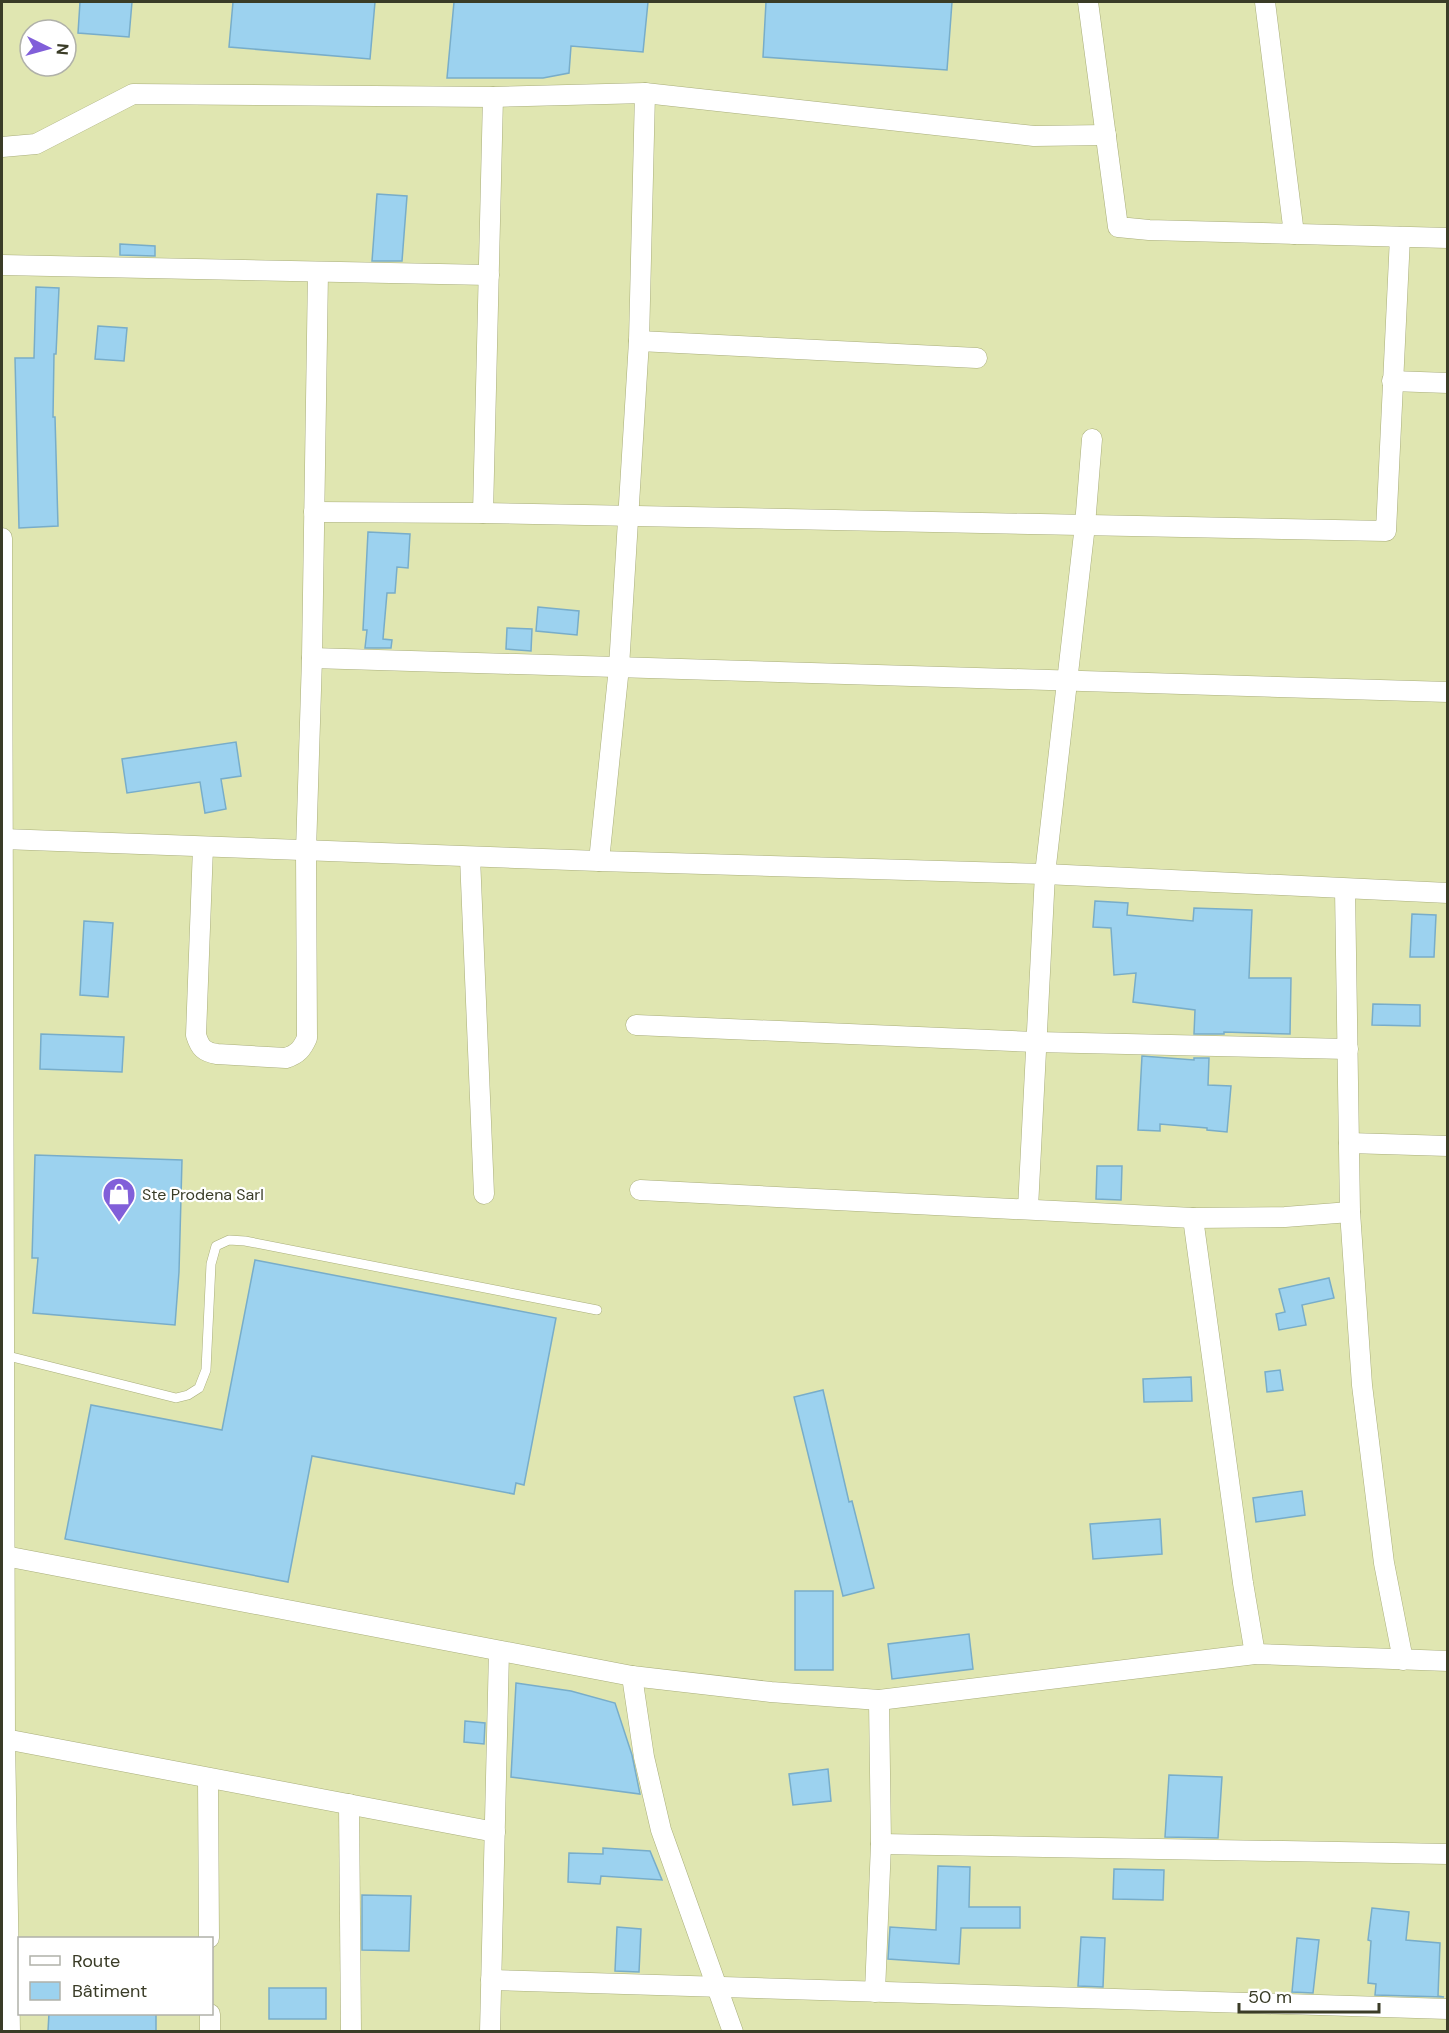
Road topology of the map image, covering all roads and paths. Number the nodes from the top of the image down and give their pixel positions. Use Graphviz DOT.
graph roads {
  1 [pos="1088,2"];
  2 [pos="1264,2"];
  3 [pos="645,93"];
  4 [pos="493,97"];
  5 [pos="1106,135"];
  6 [pos="2,147"];
  7 [pos="1294,234"];
  8 [pos="1400,237"];
  9 [pos="1448,238"];
  10 [pos="2,265"];
  11 [pos="318,272"];
  12 [pos="489,275"];
  13 [pos="639,341"];
  14 [pos="976,358"];
  15 [pos="1392,381"];
  16 [pos="1448,383"];
  17 [pos="1092,439"];
  18 [pos="314,512"];
  19 [pos="483,513"];
  20 [pos="627,516"];
  21 [pos="1085,525"];
  22 [pos="2,538"];
  23 [pos="2,565"];
  24 [pos="312,657"];
  25 [pos="619,667"];
  26 [pos="1066,680"];
  27 [pos="1448,692"];
  28 [pos="3,840"];
  29 [pos="203,847"];
  30 [pos="306,851"];
  31 [pos="470,857"];
  32 [pos="599,861"];
  33 [pos="1045,874"];
  34 [pos="1345,889"];
  35 [pos="1448,893"];
  36 [pos="636,1025"];
  37 [pos="1036,1042"];
  38 [pos="1348,1049"];
  39 [pos="1349,1143"];
  40 [pos="1448,1146"];
  41 [pos="640,1190"];
  42 [pos="483,1194"];
  43 [pos="1028,1208"];
  44 [pos="1350,1212"];
  45 [pos="1193,1218"];
  46 [pos="597,1310"];
  47 [pos="4,1355"];
  48 [pos="4,1556"];
  49 [pos="499,1651"];
  50 [pos="1255,1654"];
  51 [pos="1403,1660"];
  52 [pos="1448,1661"];
  53 [pos="632,1677"];
  54 [pos="879,1700"];
  55 [pos="5,1739"];
  56 [pos="208,1778"];
  57 [pos="350,1804"];
  58 [pos="495,1832"];
  59 [pos="881,1844"];
  60 [pos="1448,1854"];
  61 [pos="209,1937"];
  62 [pos="5,1974"];
  63 [pos="491,1980"];
  64 [pos="716,1987"];
  65 [pos="875,1992"];
  66 [pos="1448,2009"];
  67 [pos="210,2015"];
  68 [pos="10,2031"];
  69 [pos="210,2031"];
  70 [pos="351,2031"];
  71 [pos="490,2031"];
  72 [pos="733,2031"];
  1 -- 5 [label="street"];
  2 -- 7 [label="street"];
  3 -- 4 [label="street"];
  3 -- 5 [label="street"];
  3 -- 13 [label="street"];
  4 -- 6 [label="street"];
  4 -- 12 [label="street"];
  5 -- 7 [label="street"];
  7 -- 8 [label="street"];
  8 -- 9 [label="street"];
  8 -- 15 [label="street"];
  10 -- 11 [label="street"];
  11 -- 12 [label="street"];
  11 -- 18 [label="street"];
  12 -- 19 [label="street"];
  13 -- 14 [label="street"];
  13 -- 20 [label="street"];
  15 -- 16 [label="street"];
  15 -- 21 [label="street"];
  17 -- 21 [label="street"];
  18 -- 19 [label="street"];
  18 -- 24 [label="street"];
  19 -- 20 [label="street"];
  20 -- 21 [label="street"];
  20 -- 25 [label="street"];
  21 -- 26 [label="street"];
  22 -- 23 [label="street"];
  23 -- 28 [label="street"];
  24 -- 25 [label="street"];
  24 -- 30 [label="street"];
  25 -- 26 [label="street"];
  25 -- 32 [label="street"];
  26 -- 27 [label="street"];
  26 -- 33 [label="street"];
  28 -- 29 [label="street"];
  28 -- 47 [label="street"];
  29 -- 30 [label="street"];
  29 -- 30 [label="street"];
  30 -- 31 [label="street"];
  31 -- 32 [label="street"];
  31 -- 42 [label="street"];
  32 -- 33 [label="street"];
  33 -- 34 [label="street"];
  33 -- 37 [label="street"];
  34 -- 35 [label="street"];
  34 -- 38 [label="street"];
  36 -- 37 [label="street"];
  37 -- 38 [label="street"];
  37 -- 43 [label="street"];
  38 -- 39 [label="street"];
  39 -- 40 [label="street"];
  39 -- 44 [label="street"];
  41 -- 43 [label="street"];
  43 -- 45 [label="street"];
  44 -- 45 [label="street"];
  44 -- 51 [label="street"];
  45 -- 50 [label="street"];
  46 -- 47 [label="lane"];
  47 -- 48 [label="street"];
  48 -- 49 [label="street"];
  48 -- 55 [label="street"];
  49 -- 53 [label="street"];
  49 -- 58 [label="street"];
  50 -- 51 [label="street"];
  50 -- 54 [label="street"];
  51 -- 52 [label="street"];
  53 -- 54 [label="street"];
  53 -- 64 [label="street"];
  54 -- 59 [label="street"];
  55 -- 56 [label="street"];
  55 -- 62 [label="street"];
  56 -- 57 [label="street"];
  56 -- 61 [label="street"];
  57 -- 58 [label="street"];
  57 -- 70 [label="street"];
  58 -- 63 [label="street"];
  59 -- 60 [label="street"];
  59 -- 65 [label="street"];
  62 -- 68 [label="street"];
  63 -- 64 [label="street"];
  63 -- 71 [label="street"];
  64 -- 65 [label="street"];
  64 -- 72 [label="street"];
  65 -- 66 [label="street"];
  67 -- 69 [label="street"];
}
